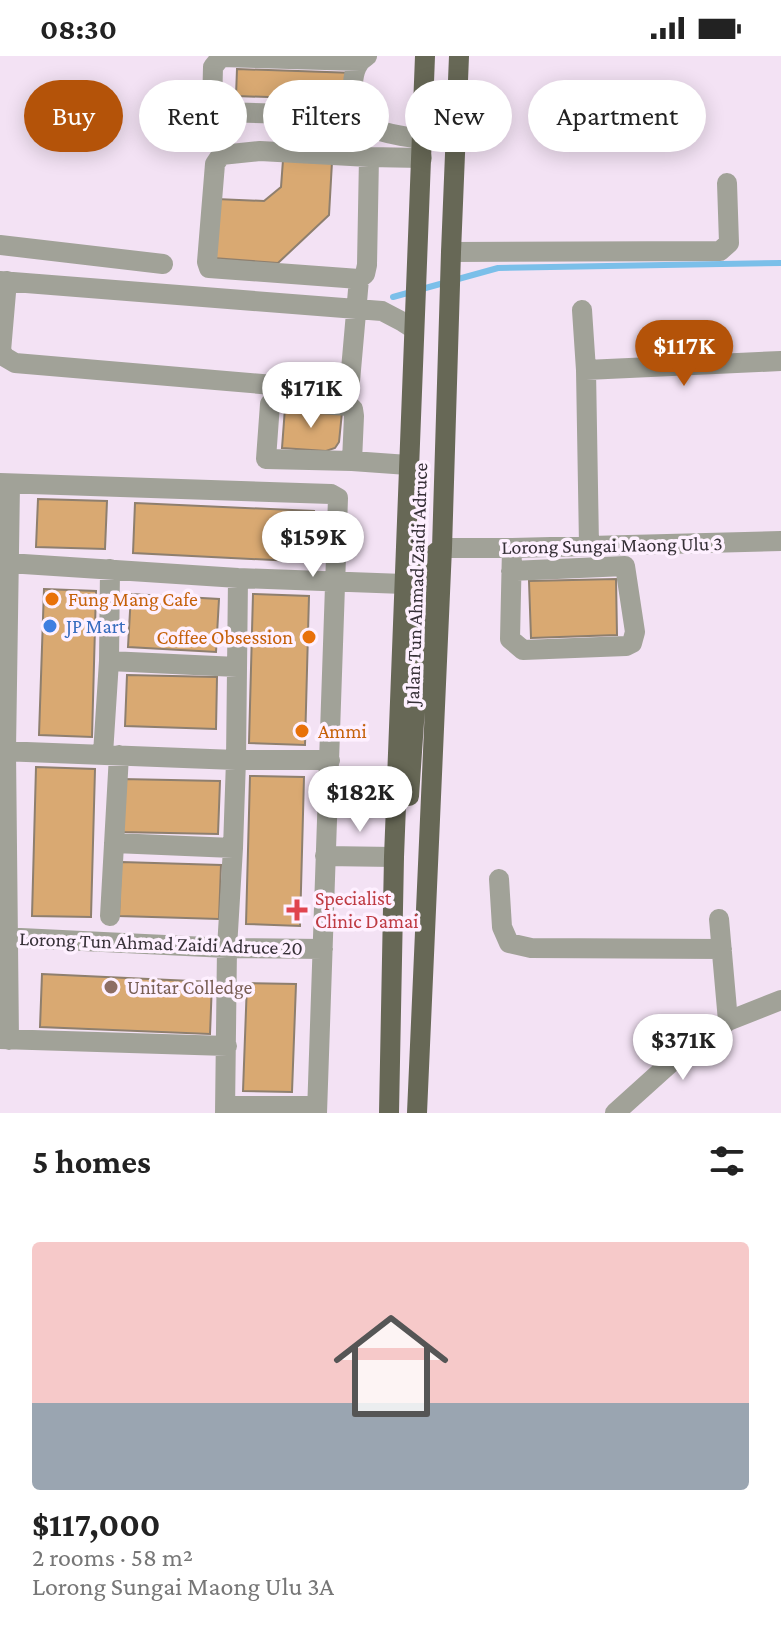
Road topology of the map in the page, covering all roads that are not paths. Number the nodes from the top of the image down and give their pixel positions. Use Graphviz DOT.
graph roads {
  1 [pos="425,56"];
  2 [pos="459,56"];
  3 [pos="363,58"];
  4 [pos="354,80"];
  5 [pos="424,80"];
  6 [pos="263,113"];
  7 [pos="405,151"];
  8 [pos="422,152"];
  9 [pos="369,157"];
  10 [pos="727,183"];
  11 [pos="0,245"];
  12 [pos="163,264"];
  13 [pos="450,271"];
  14 [pos="359,279"];
  15 [pos="3,281"];
  16 [pos="356,309"];
  17 [pos="582,310"];
  18 [pos="414,329"];
  19 [pos="781,361"];
  20 [pos="586,370"];
  21 [pos="352,461"];
  22 [pos="408,465"];
  23 [pos="5,484"];
  24 [pos="781,541"];
  25 [pos="623,544"];
  26 [pos="589,545"];
  27 [pos="442,548"];
  28 [pos="512,548"];
  29 [pos="8,563"];
  30 [pos="625,566"];
  31 [pos="110,569"];
  32 [pos="511,571"];
  33 [pos="238,578"];
  34 [pos="335,582"];
  35 [pos="404,584"];
  36 [pos="109,661"];
  37 [pos="237,667"];
  38 [pos="3,751"];
  39 [pos="111,754"];
  40 [pos="236,760"];
  41 [pos="330,760"];
  42 [pos="114,843"];
  43 [pos="233,848"];
  44 [pos="325,856"];
  45 [pos="394,857"];
  46 [pos="499,879"];
  47 [pos="110,916"];
  48 [pos="719,919"];
  49 [pos="4,937"];
  50 [pos="227,948"];
  51 [pos="323,949"];
  52 [pos="722,949"];
  53 [pos="781,1000"];
  54 [pos="728,1021"];
  55 [pos="5,1039"];
  56 [pos="227,1046"];
  57 [pos="317,1109"];
  58 [pos="225,1110"];
  59 [pos="389,1113"];
  60 [pos="417,1113"];
  61 [pos="615,1113"];
  1 -- 5 [label="main road, Jalan Tun Ahmad Zaidi Adruce"];
  2 -- 13 [label="main road, Jalan Tun Ahmad Zaidi Adruce"];
  3 -- 4 [label="street"];
  3 -- 6 [label="street"];
  7 -- 9 [label="street"];
  8 -- 18 [label="main road, Jalan Tun Ahmad Zaidi Adruce"];
  9 -- 14 [label="street"];
  9 -- 14 [label="street"];
  10 -- 13 [label="street"];
  11 -- 12 [label="street"];
  13 -- 27 [label="main road, Jalan Tun Ahmad Zaidi Adruce"];
  14 -- 16 [label="street"];
  15 -- 16 [label="street"];
  15 -- 16 [label="street"];
  16 -- 18 [label="street"];
  17 -- 20 [label="street"];
  18 -- 22 [label="main road, Jalan Tun Ahmad Zaidi Adruce"];
  19 -- 20 [label="street"];
  20 -- 26 [label="street"];
  21 -- 21 [label="street"];
  21 -- 22 [label="street"];
  22 -- 35 [label="main road, Jalan Tun Ahmad Zaidi Adruce"];
  23 -- 29 [label="street"];
  23 -- 34 [label="street"];
  24 -- 25 [label="street, Lorong Sungai Maong Ulu 3"];
  25 -- 26 [label="street, Lorong Sungai Maong Ulu 3"];
  25 -- 30 [label="street"];
  26 -- 28 [label="street, Lorong Sungai Maong Ulu 3"];
  27 -- 28 [label="street, Lorong Sungai Maong Ulu 3"];
  27 -- 45 [label="main road"];
  27 -- 60 [label="main road, Jalan Tun Ahmad Zaidi Adruce"];
  28 -- 32 [label="street"];
  29 -- 31 [label="street"];
  29 -- 38 [label="street"];
  30 -- 32 [label="street"];
  30 -- 32 [label="street"];
  31 -- 33 [label="street"];
  31 -- 36 [label="street"];
  33 -- 34 [label="street"];
  33 -- 37 [label="street"];
  34 -- 35 [label="street"];
  34 -- 41 [label="street"];
  35 -- 45 [label="main road, Jalan Tun Ahmad Zaidi Adruce"];
  36 -- 37 [label="street"];
  36 -- 39 [label="street"];
  37 -- 40 [label="street"];
  38 -- 39 [label="street"];
  38 -- 49 [label="street"];
  39 -- 40 [label="street"];
  39 -- 42 [label="street"];
  40 -- 41 [label="street"];
  40 -- 43 [label="street"];
  41 -- 44 [label="street"];
  42 -- 43 [label="street"];
  42 -- 47 [label="street"];
  43 -- 50 [label="street"];
  44 -- 45 [label="street"];
  44 -- 51 [label="street"];
  45 -- 59 [label="main road, Jalan Tun Ahmad Zaidi Adruce"];
  46 -- 52 [label="street"];
  48 -- 52 [label="street"];
  49 -- 50 [label="street, Lorong Tun Ahmad Zaidi Adruce 20"];
  49 -- 55 [label="street"];
  50 -- 51 [label="street, Lorong Tun Ahmad Zaidi Adruce 20"];
  50 -- 56 [label="street"];
  51 -- 57 [label="street"];
  52 -- 54 [label="street"];
  53 -- 54 [label="street"];
  54 -- 61 [label="street"];
  55 -- 56 [label="street"];
  56 -- 58 [label="street"];
  57 -- 58 [label="street"];
}
